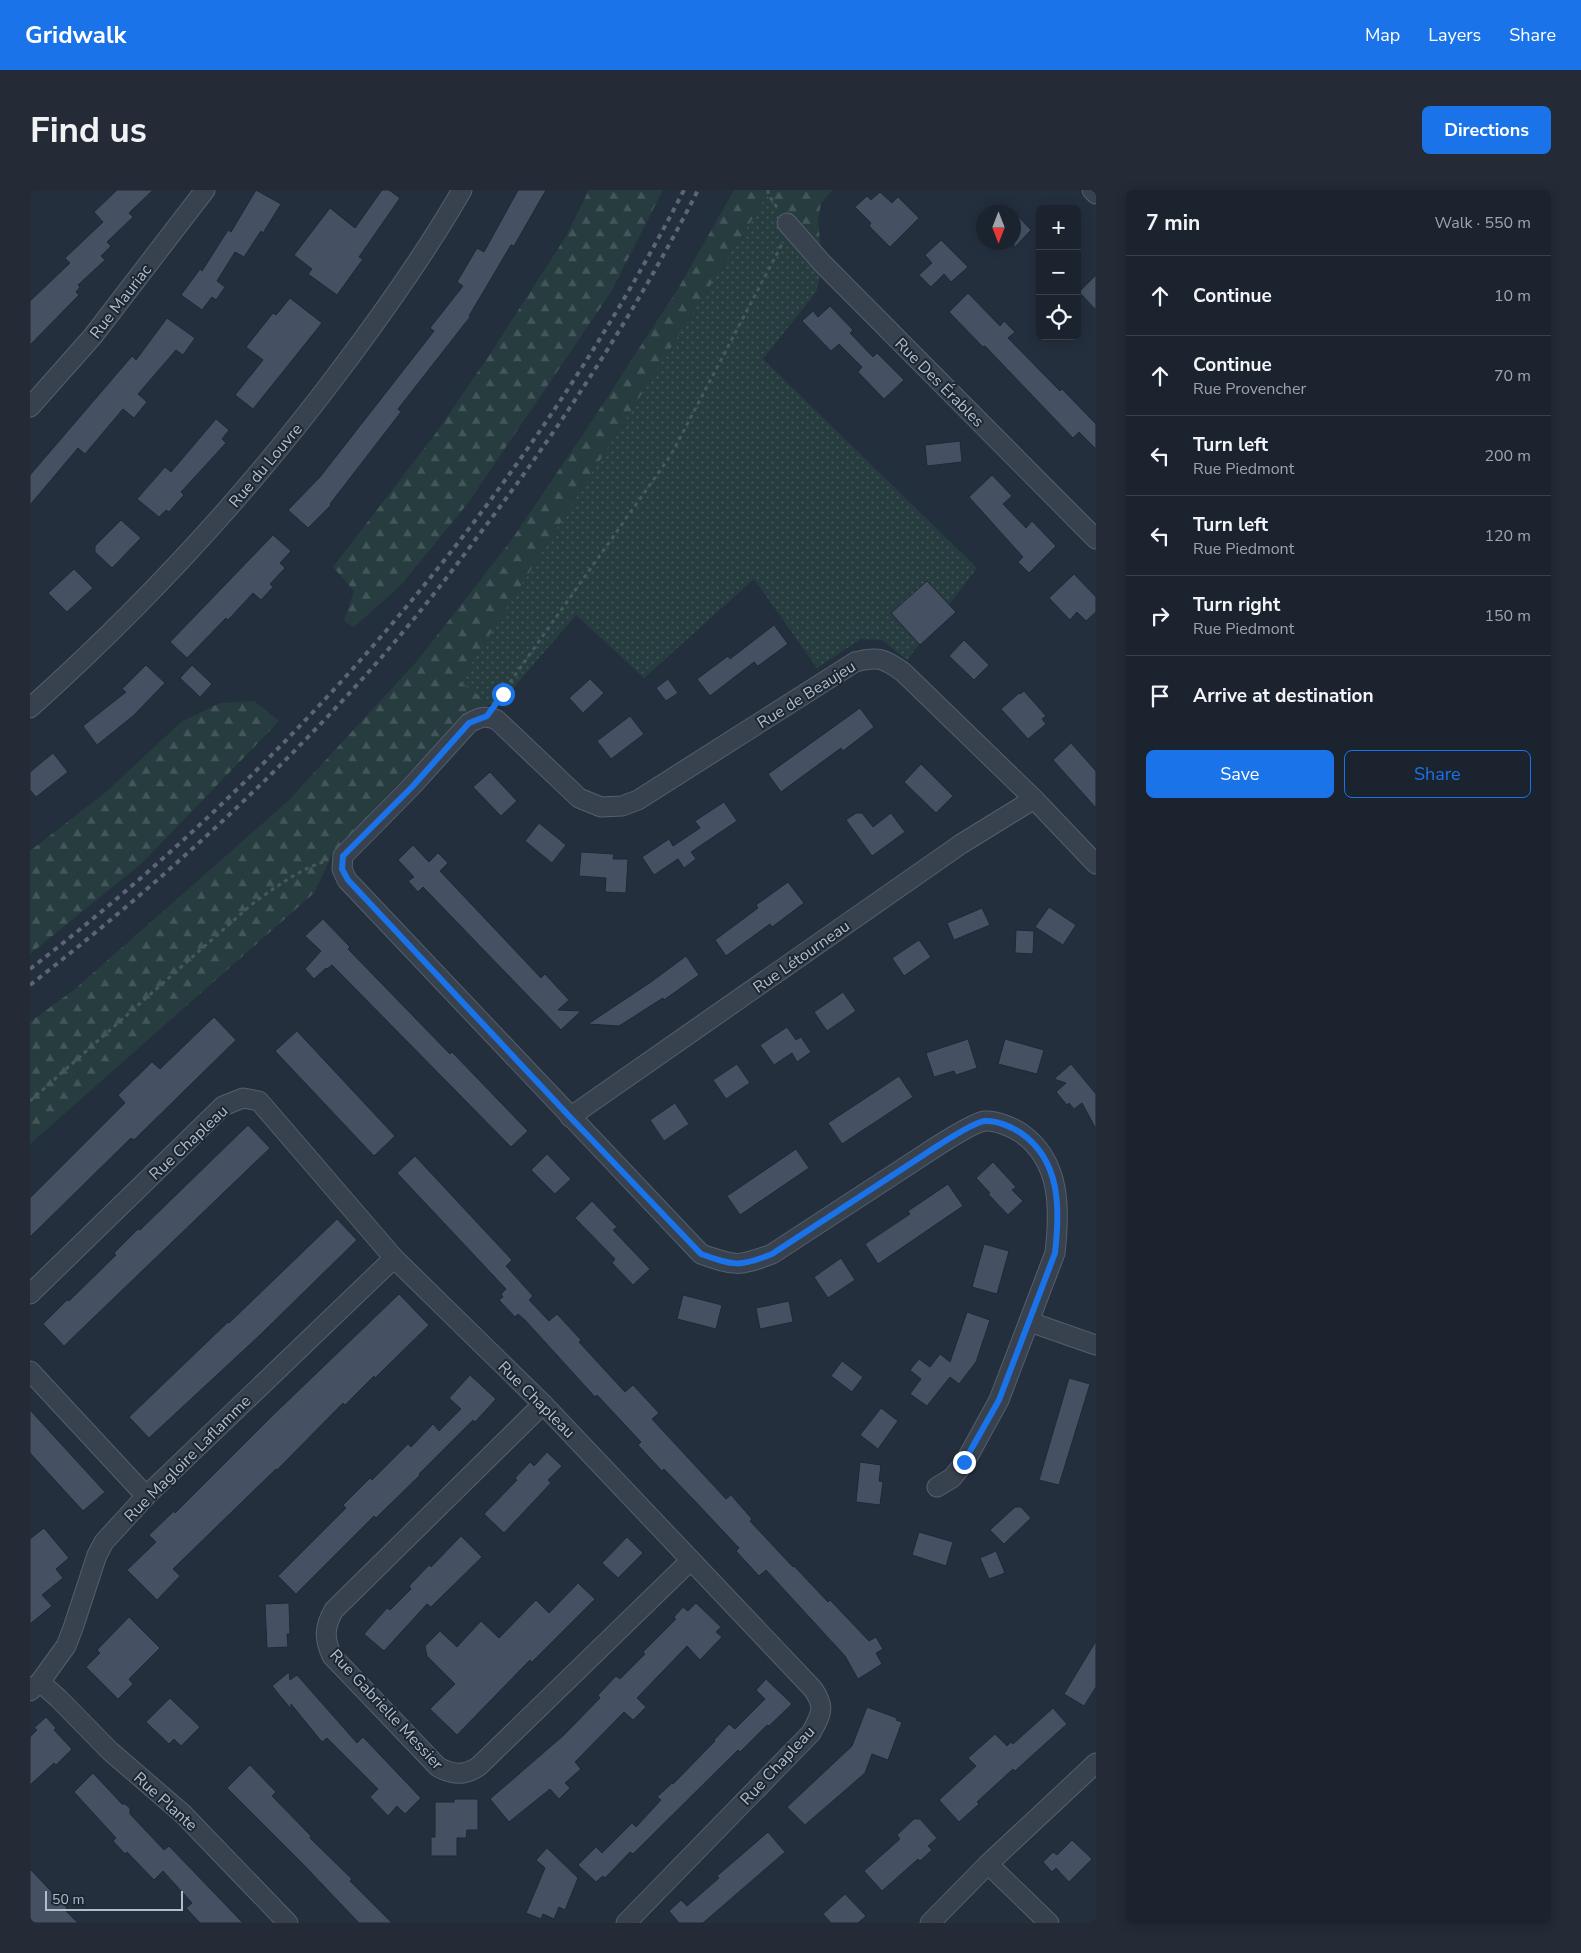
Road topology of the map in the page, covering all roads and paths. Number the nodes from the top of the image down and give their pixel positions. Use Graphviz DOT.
graph roads {
  1 [pos="205,190"];
  2 [pos="462,190"];
  3 [pos="768,190"];
  4 [pos="1092,190"];
  5 [pos="1096,194"];
  6 [pos="787,223"];
  7 [pos="30,407"];
  8 [pos="1096,539"];
  9 [pos="30,708"];
  10 [pos="487,716"];
  11 [pos="1034,799"];
  12 [pos="343,856"];
  13 [pos="1096,864"];
  14 [pos="30,1101"];
  15 [pos="570,1117"];
  16 [pos="394,1258"];
  17 [pos="30,1294"];
  18 [pos="1030,1322"];
  19 [pos="1096,1345"];
  20 [pos="30,1371"];
  21 [pos="542,1404"];
  22 [pos="937,1488"];
  23 [pos="146,1496"];
  24 [pos="691,1560"];
  25 [pos="35,1687"];
  26 [pos="1096,1763"];
  27 [pos="988,1864"];
  28 [pos="288,1923"];
  29 [pos="626,1923"];
  30 [pos="930,1923"];
  31 [pos="1048,1923"];
  1 -- 7 [label="street, Rue Mauriac"];
  2 -- 9 [label="street, Rue du Louvre"];
  3 -- 6 [label="path"];
  4 -- 5 [label="street"];
  6 -- 8 [label="street, Rue Des Érables"];
  6 -- 10 [label="path"];
  10 -- 11 [label="street, Rue de Beaujeu"];
  10 -- 12 [label="street"];
  11 -- 13 [label="street, Rue de Beaujeu"];
  11 -- 15 [label="street, Rue Létourneau"];
  12 -- 14 [label="path"];
  12 -- 15 [label="street"];
  15 -- 18 [label="street"];
  16 -- 17 [label="street, Rue Chapleau"];
  16 -- 21 [label="street, Rue Chapleau"];
  16 -- 23 [label="street, Rue Magloire Laflamme"];
  18 -- 19 [label="street"];
  18 -- 22 [label="street"];
  20 -- 23 [label="street"];
  21 -- 24 [label="street, Rue Chapleau"];
  21 -- 24 [label="street, Rue Gabrielle Messier"];
  23 -- 25 [label="street, Rue Magloire Laflamme"];
  24 -- 29 [label="street, Rue Chapleau"];
  25 -- 28 [label="street, Rue Plante"];
  26 -- 27 [label="street"];
  27 -- 30 [label="street"];
  27 -- 31 [label="street"];
}
